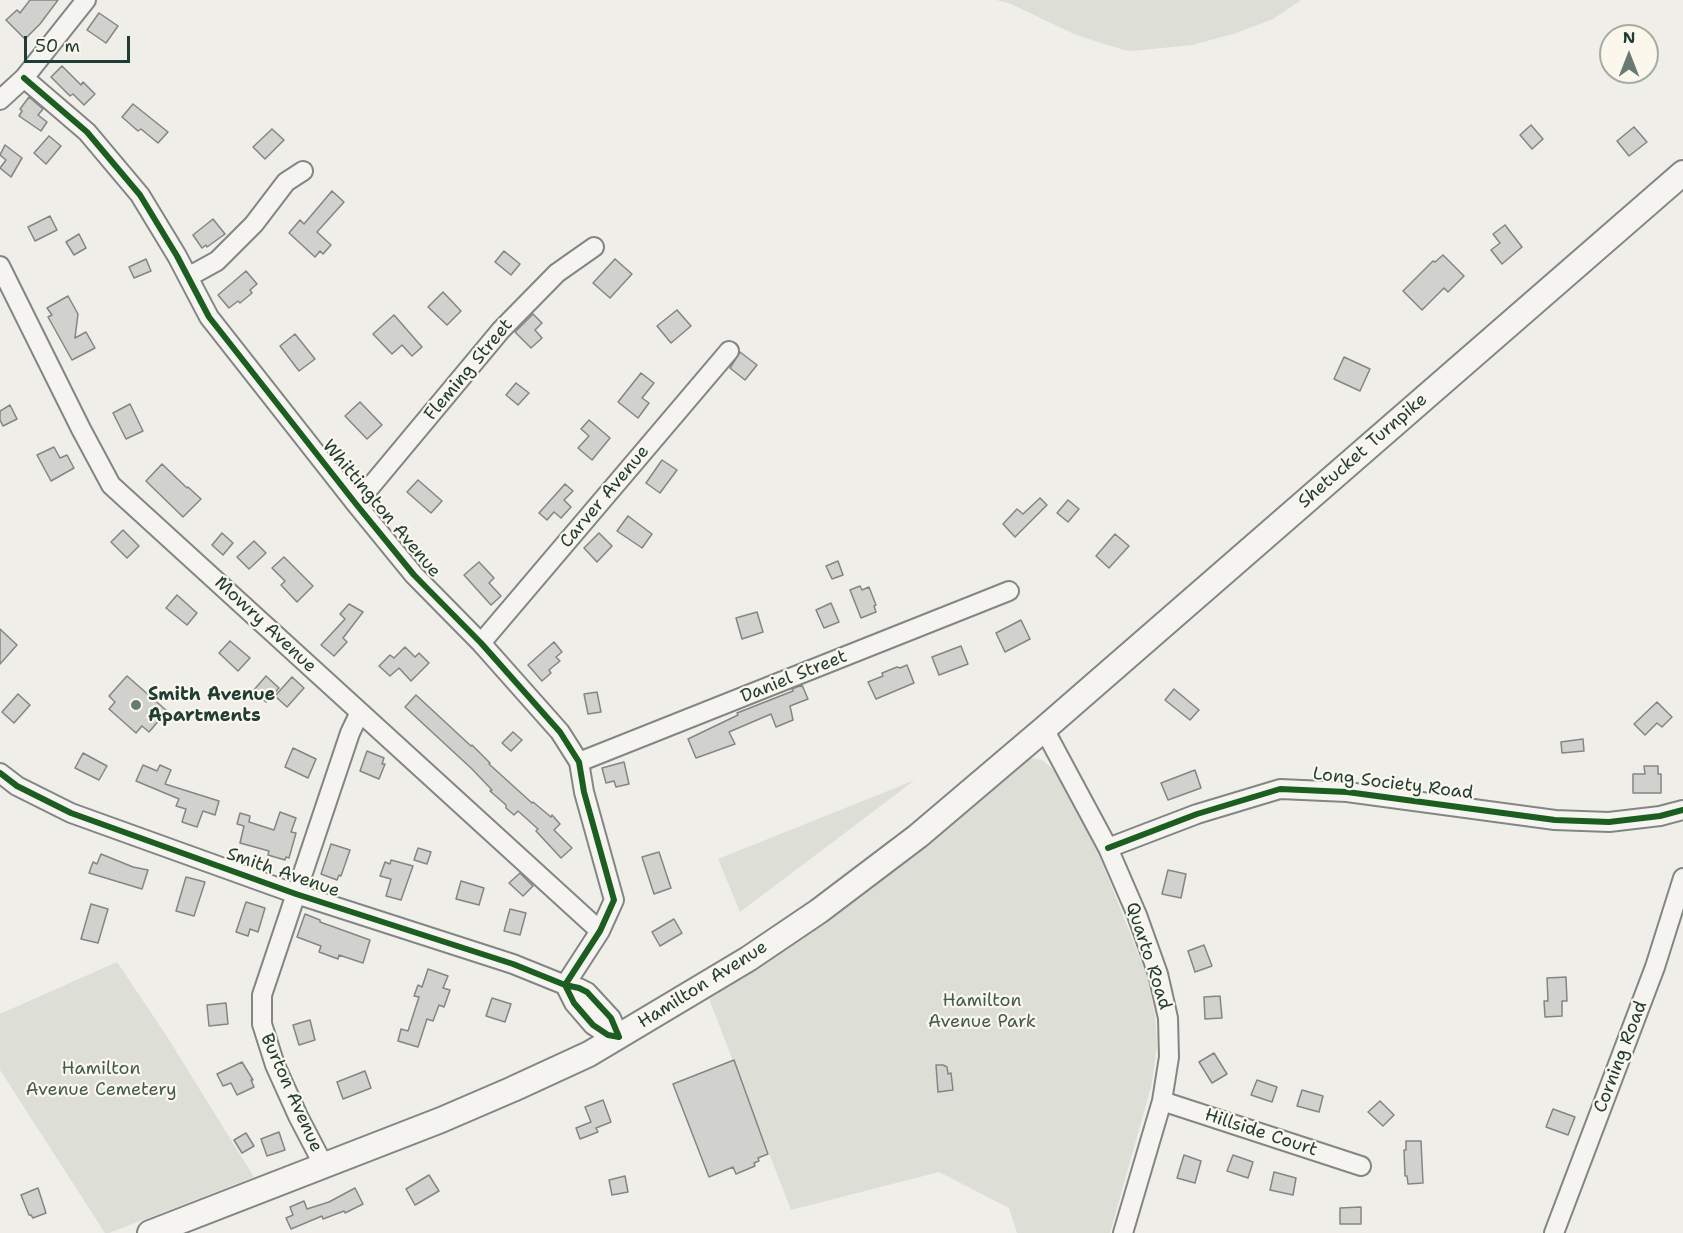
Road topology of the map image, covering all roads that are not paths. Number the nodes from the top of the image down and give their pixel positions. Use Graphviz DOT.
graph roads {
  1 [pos="86,0"];
  2 [pos="24,78"];
  3 [pos="0,100"];
  4 [pos="303,171"];
  5 [pos="1683,173"];
  6 [pos="594,247"];
  7 [pos="0,266"];
  8 [pos="188,278"];
  9 [pos="729,351"];
  10 [pos="356,504"];
  11 [pos="1009,591"];
  12 [pos="481,643"];
  13 [pos="360,712"];
  14 [pos="1044,729"];
  15 [pos="579,762"];
  16 [pos="0,773"];
  17 [pos="1683,810"];
  18 [pos="1108,848"];
  19 [pos="1683,878"];
  20 [pos="296,894"];
  21 [pos="600,931"];
  22 [pos="564,985"];
  23 [pos="619,1037"];
  24 [pos="1162,1101"];
  25 [pos="324,1166"];
  26 [pos="1361,1166"];
  27 [pos="150,1233"];
  28 [pos="1123,1233"];
  29 [pos="1554,1233"];
  1 -- 2 [label="street"];
  2 -- 3 [label="street"];
  2 -- 8 [label="street, Whittington Avenue"];
  4 -- 8 [label="street"];
  5 -- 14 [label="main road, Shetucket Turnpike"];
  6 -- 10 [label="street, Fleming Street"];
  7 -- 13 [label="street, Mowry Avenue"];
  8 -- 10 [label="street, Whittington Avenue"];
  9 -- 12 [label="street, Carver Avenue"];
  10 -- 12 [label="street, Whittington Avenue"];
  11 -- 15 [label="street, Daniel Street"];
  12 -- 15 [label="street, Whittington Avenue"];
  13 -- 20 [label="street, Burton Avenue"];
  13 -- 21 [label="street, Mowry Avenue"];
  14 -- 18 [label="street, Quarto Road"];
  14 -- 23 [label="main road, Hamilton Avenue"];
  15 -- 21 [label="street, Whittington Avenue"];
  16 -- 20 [label="street, Smith Avenue"];
  17 -- 18 [label="street, Long Society Road"];
  18 -- 24 [label="street, Quarto Road"];
  19 -- 29 [label="street, Corning Road"];
  20 -- 22 [label="street, Smith Avenue"];
  20 -- 25 [label="street, Burton Avenue"];
  21 -- 22 [label="street, Whittington Avenue"];
  22 -- 23 [label="street, Smith Avenue"];
  23 -- 25 [label="main road, Hamilton Avenue"];
  24 -- 26 [label="street, Hillside Court"];
  24 -- 28 [label="street, Quarto Road"];
  25 -- 27 [label="main road, Hamilton Avenue"];
}
